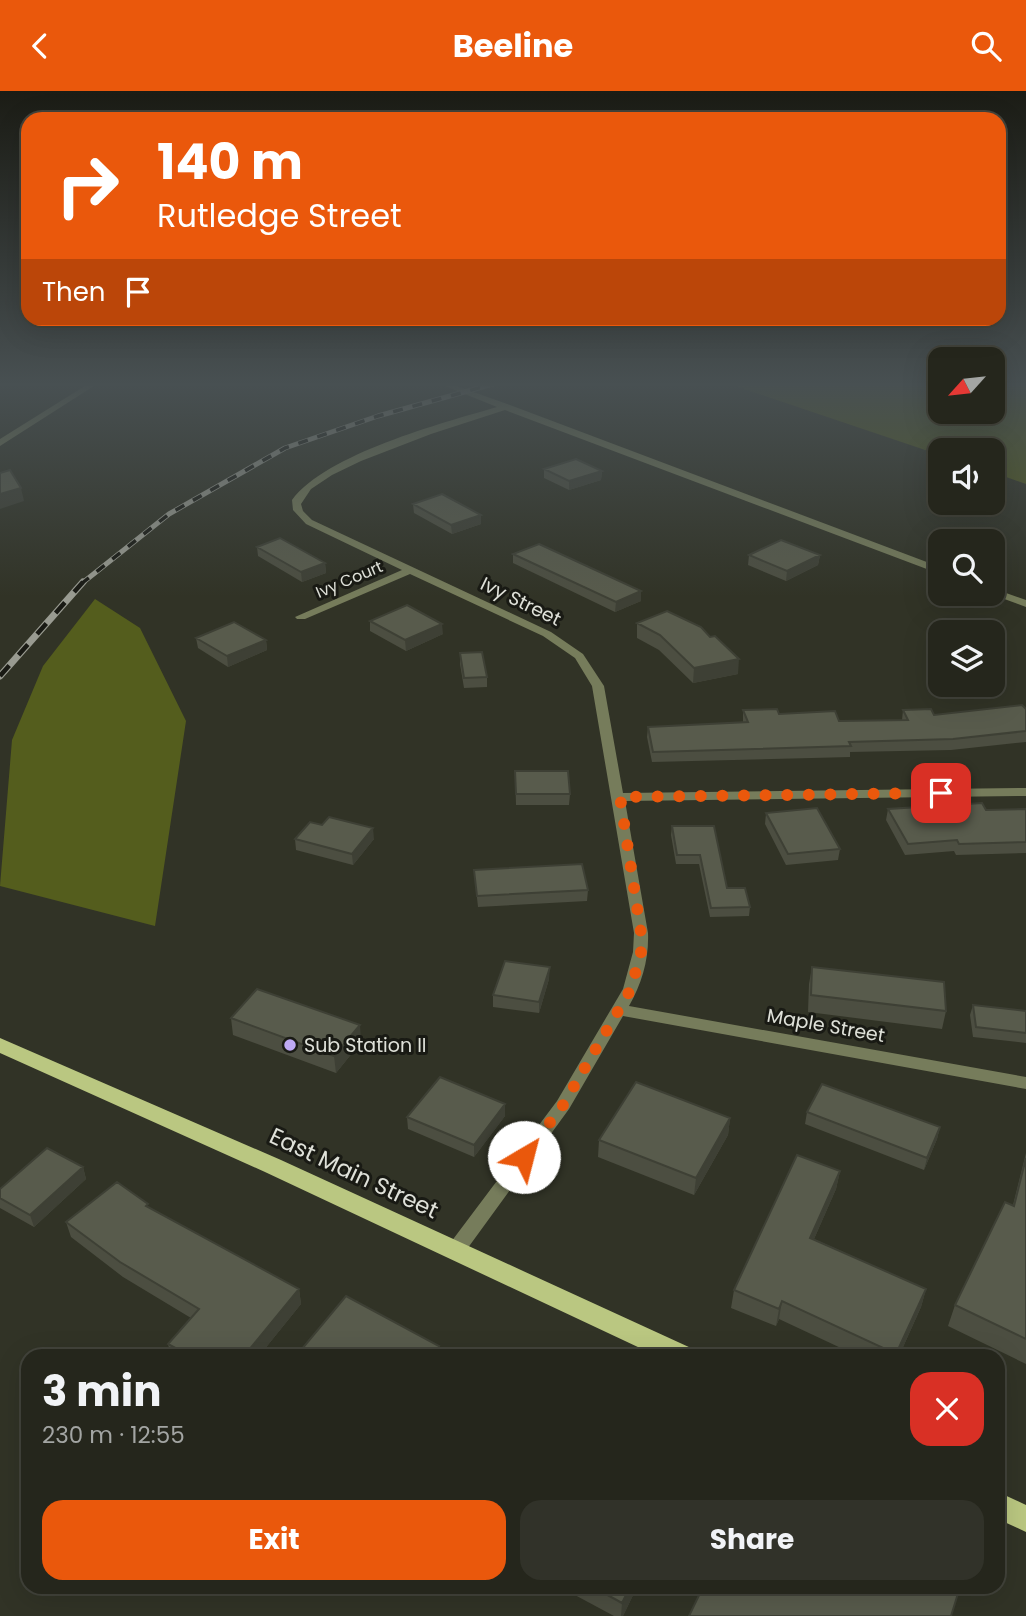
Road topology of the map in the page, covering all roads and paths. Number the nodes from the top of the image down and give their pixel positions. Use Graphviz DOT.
graph roads {
  1 [pos="370,455"];
  2 [pos="634,455"];
  3 [pos="928,566"];
  4 [pos="410,570"];
  5 [pos="1005,596"];
  6 [pos="1026,604"];
  7 [pos="301,617"];
  8 [pos="1026,792"];
  9 [pos="620,797"];
  10 [pos="619,1010"];
  11 [pos="0,1045"];
  12 [pos="1026,1083"];
  13 [pos="454,1251"];
  14 [pos="667,1349"];
  15 [pos="1005,1508"];
  16 [pos="1026,1519"];
  1 -- 4 [label="street, Ivy Street"];
  2 -- 3 [label="street"];
  4 -- 7 [label="street, Ivy Court"];
  4 -- 9 [label="street, Ivy Street"];
  5 -- 6 [label="street"];
  8 -- 9 [label="street"];
  9 -- 10 [label="street, Ivy Street"];
  10 -- 12 [label="street, Maple Street"];
  10 -- 13 [label="street, Ivy Street"];
  11 -- 13 [label="main road, East Main Street"];
  13 -- 14 [label="main road, East Main Street"];
  15 -- 16 [label="main road"];
}
